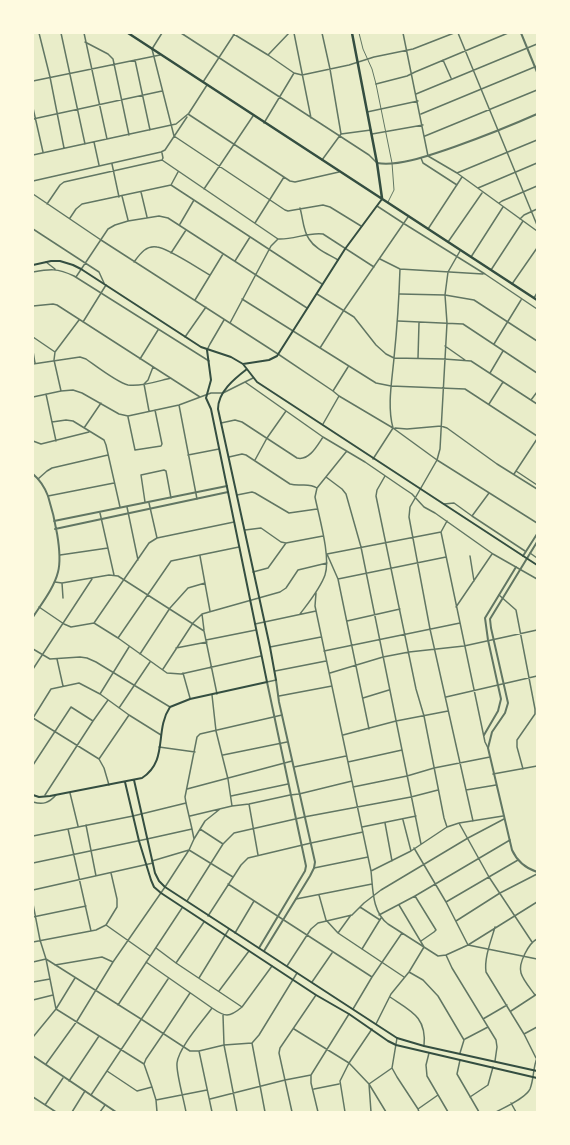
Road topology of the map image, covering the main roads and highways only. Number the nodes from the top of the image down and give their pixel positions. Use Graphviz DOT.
graph roads {
  1 [pos="128,33"];
  2 [pos="353,33"];
  3 [pos="382,199"];
  4 [pos="34,264"];
  5 [pos="536,299"];
  6 [pos="207,350"];
  7 [pos="243,364"];
  8 [pos="247,369"];
  9 [pos="537,565"];
  10 [pos="276,680"];
  11 [pos="134,780"];
  12 [pos="125,782"];
  13 [pos="33,795"];
  14 [pos="535,1071"];
  15 [pos="537,1078"];
  1 -- 3 [label="main road"];
  2 -- 3 [label="main road"];
  3 -- 5 [label="main road"];
  3 -- 7 [label="main road"];
  4 -- 6 [label="main road"];
  6 -- 7 [label="main road"];
  6 -- 11 [label="main road"];
  7 -- 8 [label="main road"];
  8 -- 9 [label="main road"];
  8 -- 10 [label="main road"];
  11 -- 12 [label="main road"];
  11 -- 14 [label="main road"];
  12 -- 13 [label="main road"];
  12 -- 15 [label="main road"];
}
